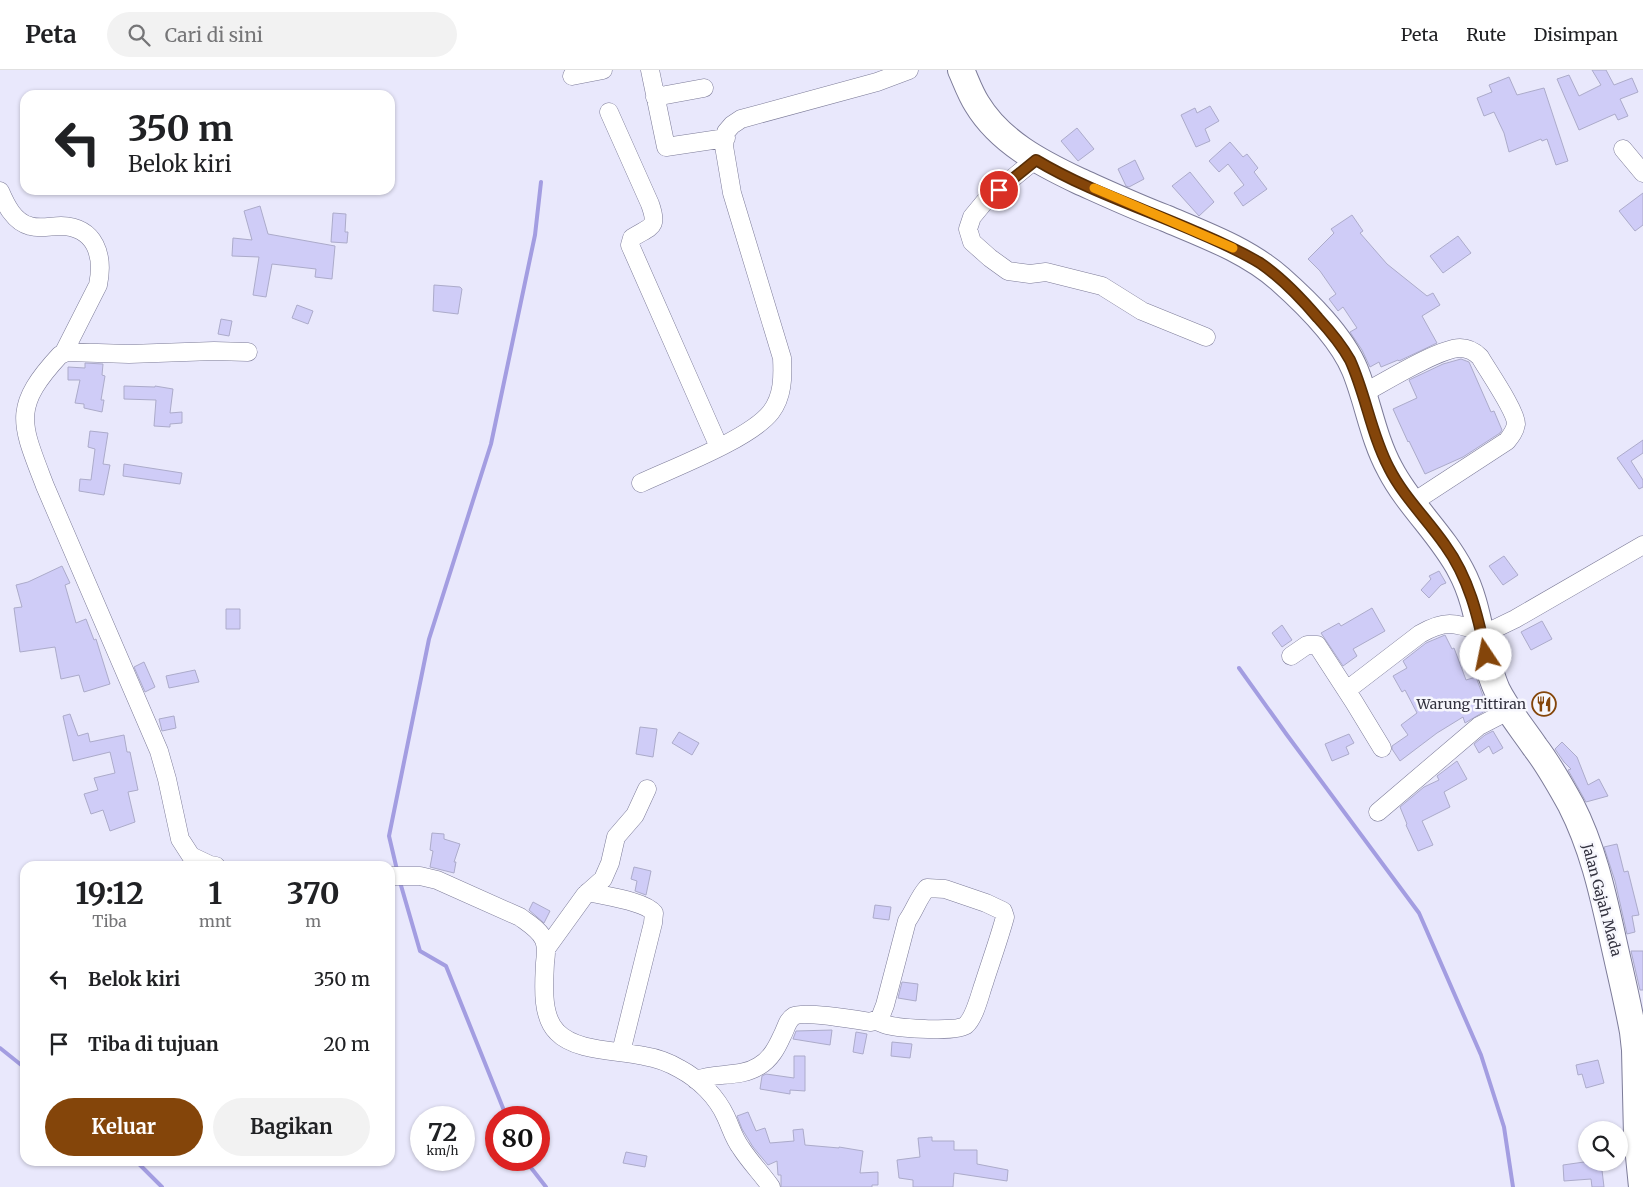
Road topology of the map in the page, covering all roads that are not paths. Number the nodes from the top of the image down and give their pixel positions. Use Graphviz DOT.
graph roads {
  1 [pos="603,70"];
  2 [pos="650,70"];
  3 [pos="909,70"];
  4 [pos="961,70"];
  5 [pos="572,76"];
  6 [pos="704,88"];
  7 [pos="656,97"];
  8 [pos="609,112"];
  9 [pos="726,138"];
  10 [pos="1623,149"];
  11 [pos="1036,160"];
  12 [pos="1643,173"];
  13 [pos="0,192"];
  14 [pos="1206,336"];
  15 [pos="248,352"];
  16 [pos="63,354"];
  17 [pos="1362,394"];
  18 [pos="719,447"];
  19 [pos="640,483"];
  20 [pos="1412,503"];
  21 [pos="1643,545"];
  22 [pos="1482,634"];
  23 [pos="1291,656"];
  24 [pos="1347,690"];
  25 [pos="1510,710"];
  26 [pos="1382,748"];
  27 [pos="647,789"];
  28 [pos="1378,812"];
  29 [pos="201,861"];
  30 [pos="395,876"];
  31 [pos="588,892"];
  32 [pos="546,949"];
  33 [pos="876,1021"];
  34 [pos="621,1052"];
  35 [pos="1639,1078"];
  36 [pos="696,1080"];
  37 [pos="772,1187"];
  38 [pos="1642,1187"];
  1 -- 5 [label="street"];
  2 -- 7 [label="street"];
  3 -- 9 [label="street"];
  4 -- 11 [label="highway, Jalan Gajah Mada"];
  6 -- 7 [label="street"];
  7 -- 9 [label="street"];
  8 -- 18 [label="street"];
  9 -- 18 [label="street"];
  10 -- 12 [label="street"];
  11 -- 14 [label="street"];
  11 -- 17 [label="highway, Jalan Gajah Mada"];
  13 -- 16 [label="street"];
  15 -- 16 [label="street"];
  16 -- 29 [label="street"];
  17 -- 20 [label="highway, Jalan Gajah Mada"];
  17 -- 20 [label="street"];
  18 -- 19 [label="street"];
  20 -- 22 [label="highway, Jalan Gajah Mada"];
  21 -- 22 [label="street"];
  22 -- 24 [label="street"];
  22 -- 25 [label="highway, Jalan Gajah Mada"];
  23 -- 24 [label="street"];
  24 -- 26 [label="street"];
  25 -- 28 [label="street"];
  25 -- 35 [label="highway, Jalan Gajah Mada"];
  27 -- 31 [label="street"];
  30 -- 32 [label="street"];
  31 -- 32 [label="street"];
  31 -- 34 [label="street"];
  32 -- 34 [label="street"];
  33 -- 33 [label="street"];
  33 -- 36 [label="street"];
  34 -- 36 [label="street"];
  35 -- 38 [label="highway, Jalan Gajah Mada"];
  36 -- 37 [label="street"];
}
